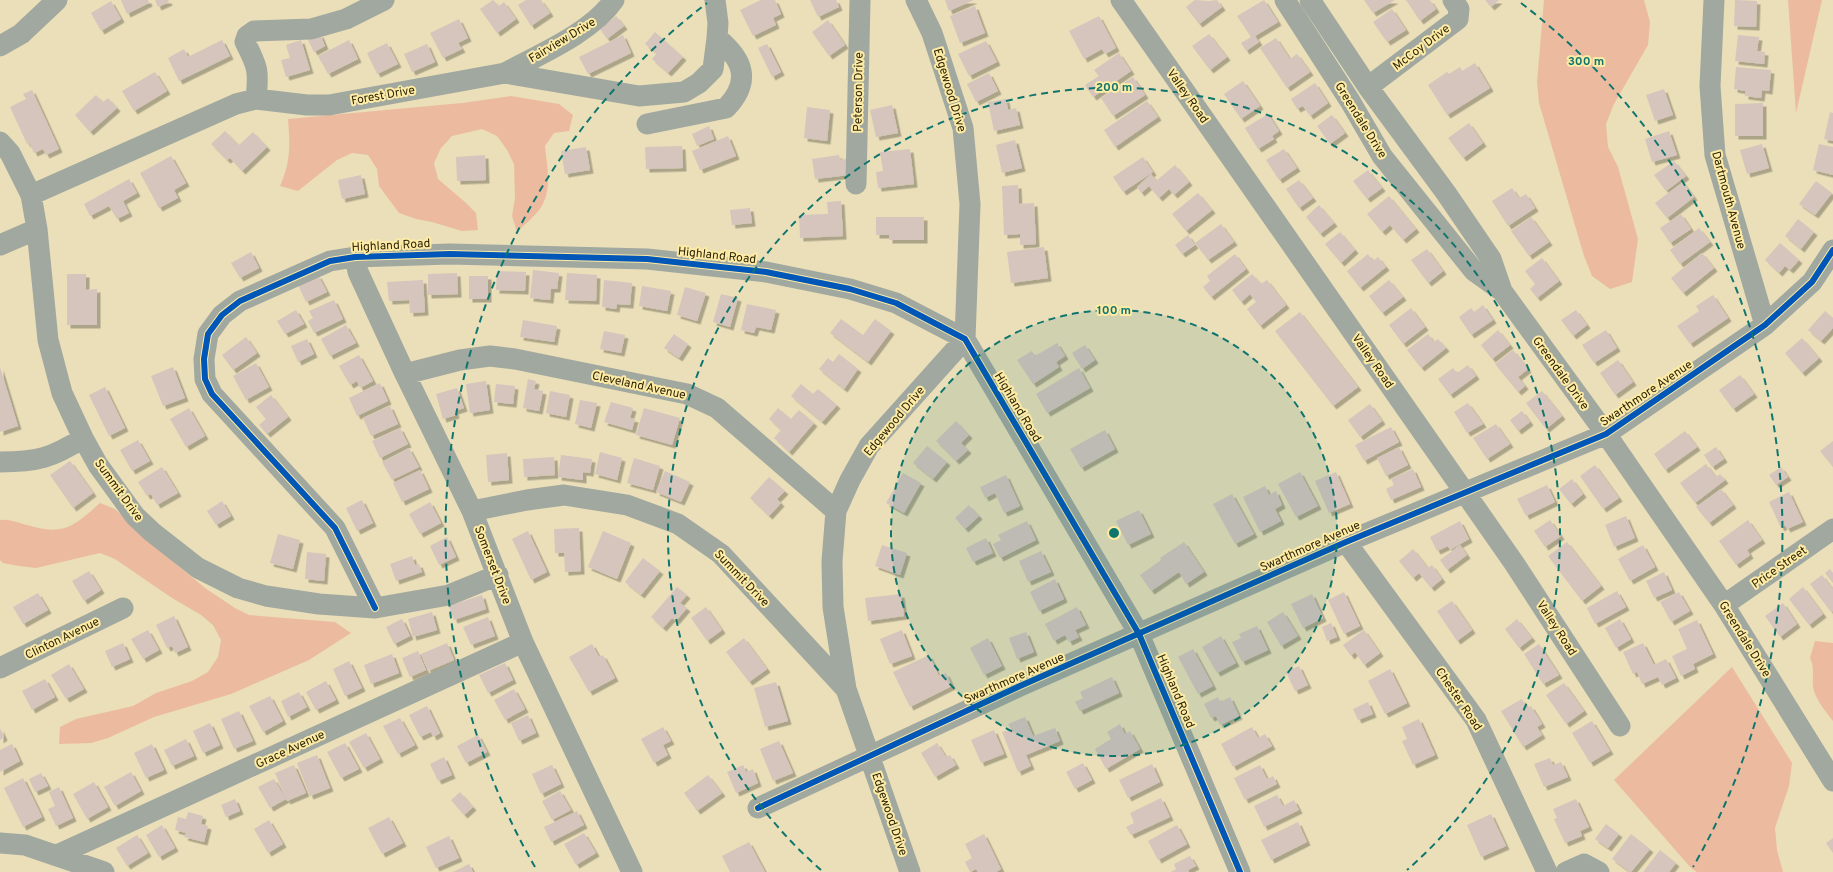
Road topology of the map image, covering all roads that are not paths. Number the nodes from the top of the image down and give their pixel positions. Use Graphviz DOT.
graph roads {
  1 [pos="57,0"];
  2 [pos="384,0"];
  3 [pos="614,0"];
  4 [pos="716,0"];
  5 [pos="860,0"];
  6 [pos="916,0"];
  7 [pos="1121,0"];
  8 [pos="1285,0"];
  9 [pos="1310,0"];
  10 [pos="1453,0"];
  11 [pos="1714,0"];
  12 [pos="717,38"];
  13 [pos="0,46"];
  14 [pos="505,73"];
  15 [pos="1368,87"];
  16 [pos="256,99"];
  17 [pos="647,124"];
  18 [pos="0,142"];
  19 [pos="856,184"];
  20 [pos="31,194"];
  21 [pos="37,230"];
  22 [pos="0,245"];
  23 [pos="1833,250"];
  24 [pos="355,257"];
  25 [pos="1502,291"];
  26 [pos="1765,325"];
  27 [pos="965,339"];
  28 [pos="405,374"];
  29 [pos="1606,434"];
  30 [pos="83,438"];
  31 [pos="0,462"];
  32 [pos="1465,493"];
  33 [pos="472,511"];
  34 [pos="836,511"];
  35 [pos="1833,529"];
  36 [pos="1346,542"];
  37 [pos="498,575"];
  38 [pos="1724,605"];
  39 [pos="124,608"];
  40 [pos="375,608"];
  41 [pos="1139,634"];
  42 [pos="523,642"];
  43 [pos="0,668"];
  44 [pos="846,689"];
  45 [pos="1620,726"];
  46 [pos="870,756"];
  47 [pos="1833,781"];
  48 [pos="758,808"];
  49 [pos="0,843"];
  50 [pos="58,855"];
  51 [pos="104,872"];
  52 [pos="632,872"];
  53 [pos="910,872"];
  54 [pos="1240,872"];
  55 [pos="1547,872"];
  56 [pos="1566,872"];
  57 [pos="1599,872"];
  1 -- 13 [label="street"];
  2 -- 16 [label="street"];
  3 -- 14 [label="street, Fairview Drive"];
  4 -- 12 [label="street, Forest Drive"];
  5 -- 19 [label="street, Peterson Drive"];
  6 -- 27 [label="street, Edgewood Drive"];
  7 -- 32 [label="street, Valley Road"];
  8 -- 25 [label="street, Greendale Drive"];
  9 -- 15 [label="street"];
  10 -- 15 [label="street, McCoy Drive"];
  11 -- 26 [label="street, Dartmouth Avenue"];
  12 -- 14 [label="street, Forest Drive"];
  12 -- 17 [label="street"];
  14 -- 16 [label="street, Forest Drive"];
  15 -- 25 [label="street"];
  16 -- 20 [label="street, Forest Drive"];
  18 -- 20 [label="street, Summit Drive"];
  20 -- 21 [label="street, Summit Drive"];
  21 -- 22 [label="street"];
  21 -- 30 [label="street, Summit Drive"];
  23 -- 26 [label="street, Swarthmore Avenue"];
  24 -- 27 [label="street, Highland Road"];
  24 -- 28 [label="street, Somerset Drive"];
  24 -- 40 [label="street, Highland Road"];
  25 -- 29 [label="street, Greendale Drive"];
  26 -- 29 [label="street, Swarthmore Avenue"];
  27 -- 34 [label="street, Edgewood Drive"];
  27 -- 41 [label="street, Highland Road"];
  28 -- 33 [label="street, Somerset Drive"];
  28 -- 34 [label="street, Cleveland Avenue"];
  29 -- 32 [label="street, Swarthmore Avenue"];
  29 -- 38 [label="street, Greendale Drive"];
  30 -- 31 [label="street"];
  30 -- 40 [label="street, Summit Drive"];
  32 -- 36 [label="street, Swarthmore Avenue"];
  32 -- 45 [label="street, Valley Road"];
  33 -- 37 [label="street, Somerset Drive"];
  33 -- 44 [label="street, Summit Drive"];
  34 -- 44 [label="street, Edgewood Drive"];
  35 -- 38 [label="street, Price Street"];
  36 -- 41 [label="street, Swarthmore Avenue"];
  36 -- 55 [label="street, Chester Road"];
  37 -- 40 [label="street, Summit Drive"];
  37 -- 42 [label="street, Somerset Drive"];
  38 -- 47 [label="street, Greendale Drive"];
  39 -- 43 [label="street, Clinton Avenue"];
  41 -- 46 [label="street, Swarthmore Avenue"];
  41 -- 54 [label="street, Highland Road"];
  42 -- 50 [label="street, Grace Avenue"];
  42 -- 52 [label="street, Somerset Drive"];
  44 -- 46 [label="street, Edgewood Drive"];
  46 -- 48 [label="street, Swarthmore Avenue"];
  46 -- 53 [label="street, Edgewood Drive"];
  49 -- 50 [label="street"];
  50 -- 51 [label="street"];
  56 -- 57 [label="street"];
}
